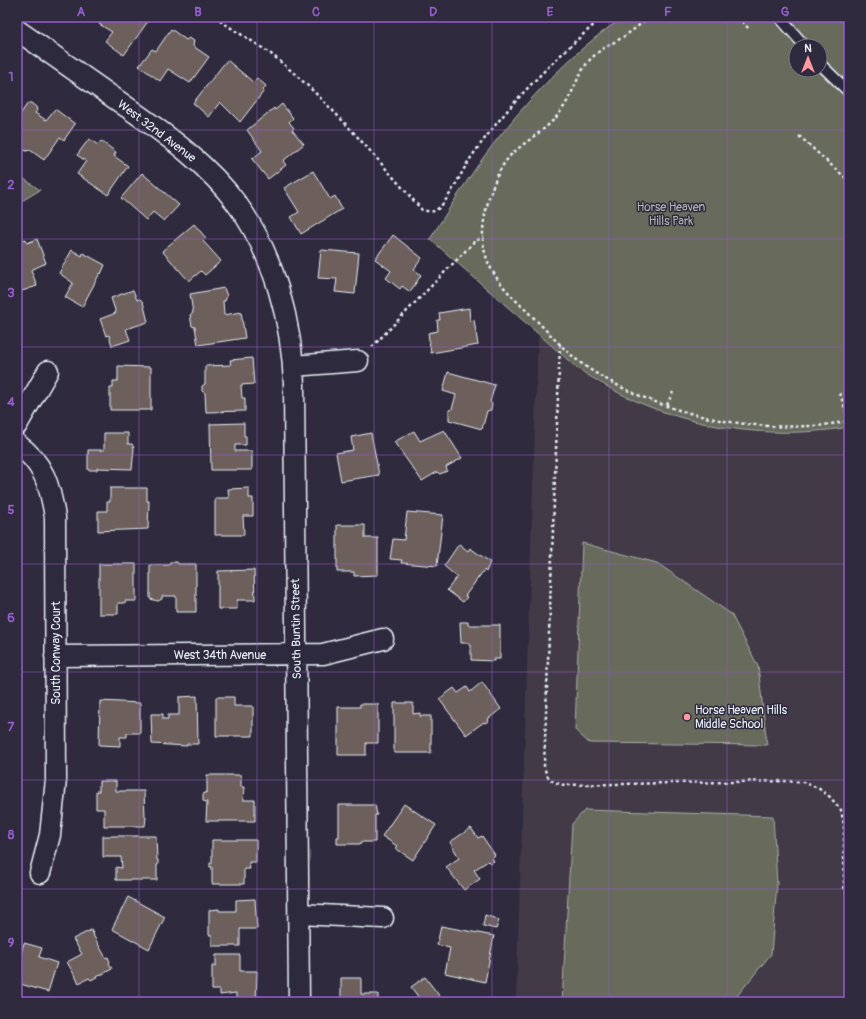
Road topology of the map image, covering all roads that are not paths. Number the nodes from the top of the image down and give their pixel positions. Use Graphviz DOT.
graph roads {
  1 [pos="780,17"];
  2 [pos="17,30"];
  3 [pos="798,38"];
  4 [pos="828,72"];
  5 [pos="849,92"];
  6 [pos="267,260"];
  7 [pos="358,361"];
  8 [pos="294,366"];
  9 [pos="48,371"];
  10 [pos="17,425"];
  11 [pos="17,444"];
  12 [pos="383,639"];
  13 [pos="296,655"];
  14 [pos="55,656"];
  15 [pos="40,873"];
  16 [pos="299,914"];
  17 [pos="383,918"];
  18 [pos="299,1002"];
  1 -- 3 [label="lane"];
  2 -- 6 [label="street, West 32nd Avenue"];
  4 -- 5 [label="lane"];
  6 -- 8 [label="street, South Buntin Street"];
  7 -- 8 [label="street"];
  8 -- 13 [label="street, South Buntin Street"];
  9 -- 10 [label="street"];
  11 -- 14 [label="street, South Conway Court"];
  12 -- 13 [label="street, West 34th Avenue"];
  13 -- 14 [label="street, West 34th Avenue"];
  13 -- 16 [label="street, South Buntin Street"];
  14 -- 15 [label="street, South Conway Court"];
  16 -- 17 [label="street"];
  16 -- 18 [label="street, South Buntin Street"];
}
